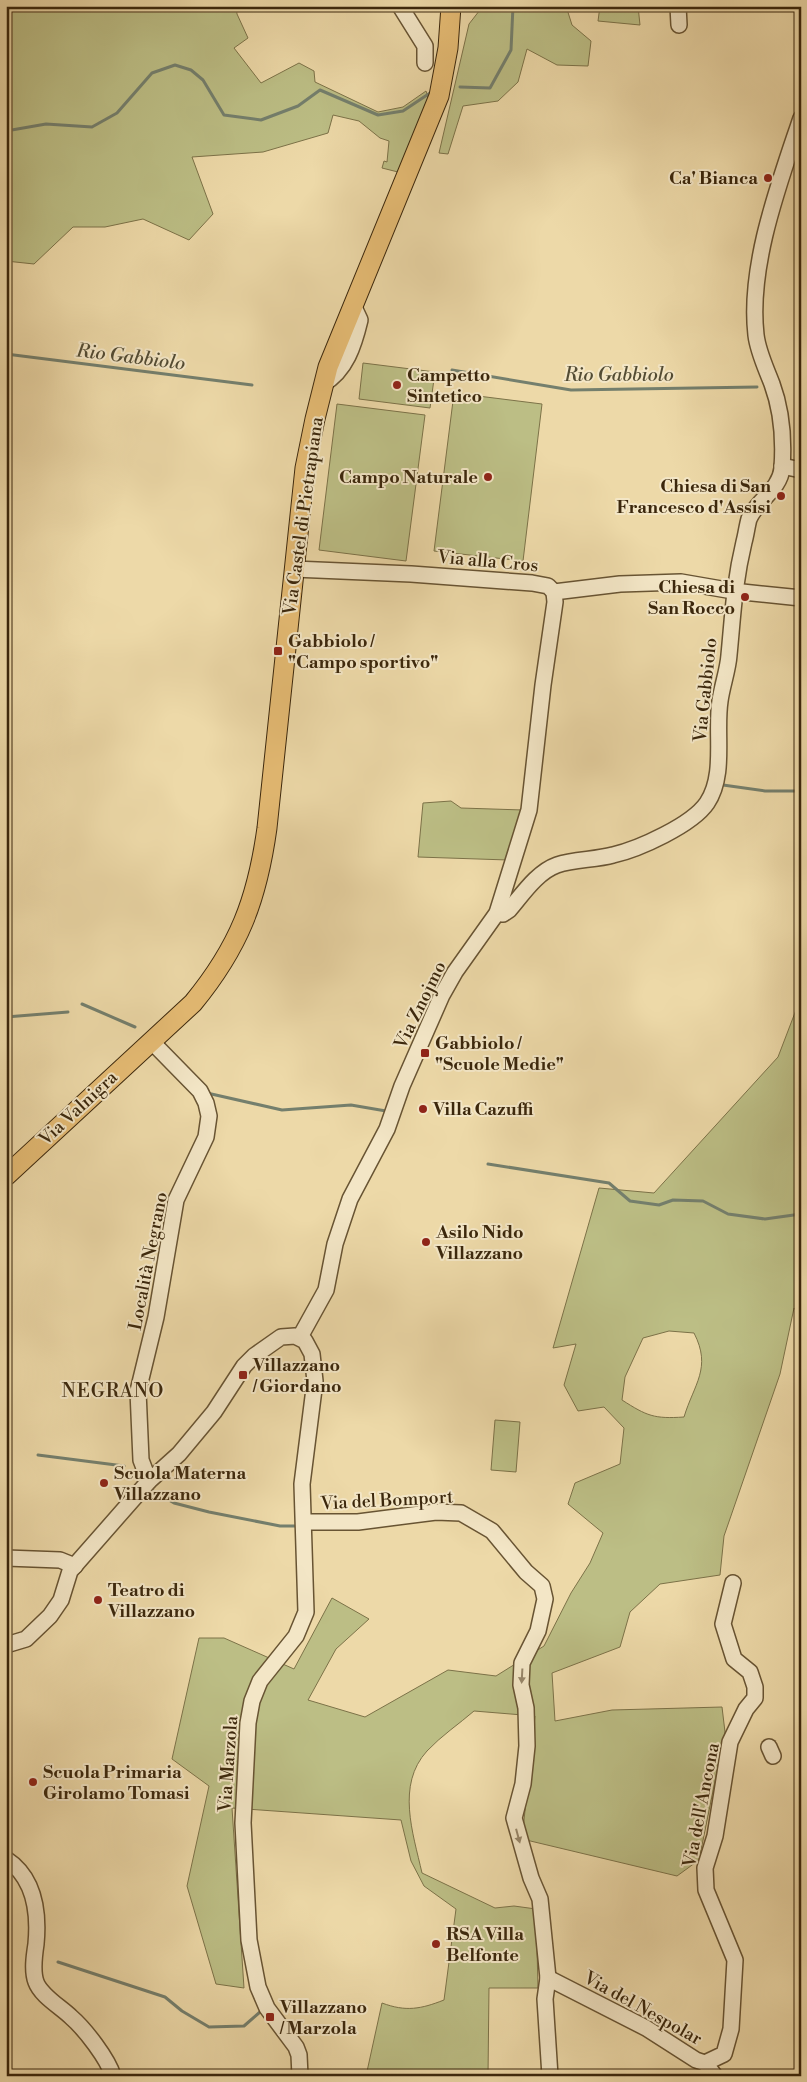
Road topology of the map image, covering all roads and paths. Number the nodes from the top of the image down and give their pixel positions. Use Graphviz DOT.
graph roads {
  1 [pos="400,6"];
  2 [pos="451,6"];
  3 [pos="678,6"];
  4 [pos="679,26"];
  5 [pos="425,63"];
  6 [pos="801,118"];
  7 [pos="782,466"];
  8 [pos="801,470"];
  9 [pos="294,569"];
  10 [pos="733,591"];
  11 [pos="554,592"];
  12 [pos="801,598"];
  13 [pos="497,913"];
  14 [pos="152,1042"];
  15 [pos="6,1176"];
  16 [pos="302,1339"];
  17 [pos="149,1481"];
  18 [pos="304,1522"];
  19 [pos="6,1558"];
  20 [pos="75,1566"];
  21 [pos="733,1583"];
  22 [pos="6,1645"];
  23 [pos="6,1859"];
  24 [pos="548,1978"];
  25 [pos="705,2063"];
  26 [pos="113,2076"];
  27 [pos="300,2076"];
  28 [pos="550,2076"];
  29 [pos="715,2076"];
  1 -- 5 [label="street"];
  2 -- 9 [label="main road, Via Castel di Pietrapiana"];
  3 -- 4 [label="street"];
  6 -- 7 [label="street, Via Gabbiolo"];
  7 -- 8 [label="street"];
  7 -- 10 [label="street, Via Gabbiolo"];
  9 -- 11 [label="street, Via alla Cros"];
  9 -- 14 [label="main road, Via Castel di Pietrapiana"];
  10 -- 11 [label="street, Via alla Cros"];
  10 -- 12 [label="street, Via alla Cros"];
  10 -- 13 [label="street, Via Gabbiolo"];
  11 -- 13 [label="street, Via Znojmo"];
  13 -- 16 [label="street, Via Znojmo"];
  14 -- 15 [label="main road, Via Valnigra"];
  14 -- 17 [label="street, Località Negrano"];
  16 -- 17 [label="street"];
  16 -- 18 [label="street, Via Marzola"];
  17 -- 20 [label="street"];
  18 -- 24 [label="street, Via del Bomport, one-way"];
  18 -- 27 [label="street, Via Marzola"];
  19 -- 20 [label="street"];
  20 -- 22 [label="street"];
  21 -- 25 [label="street, Via dell'Ancona"];
  23 -- 26 [label="street"];
  24 -- 25 [label="street, Via del Nespolar"];
  24 -- 28 [label="street, Via del Bomport"];
  25 -- 29 [label="street, Via del Nespolar"];
}
